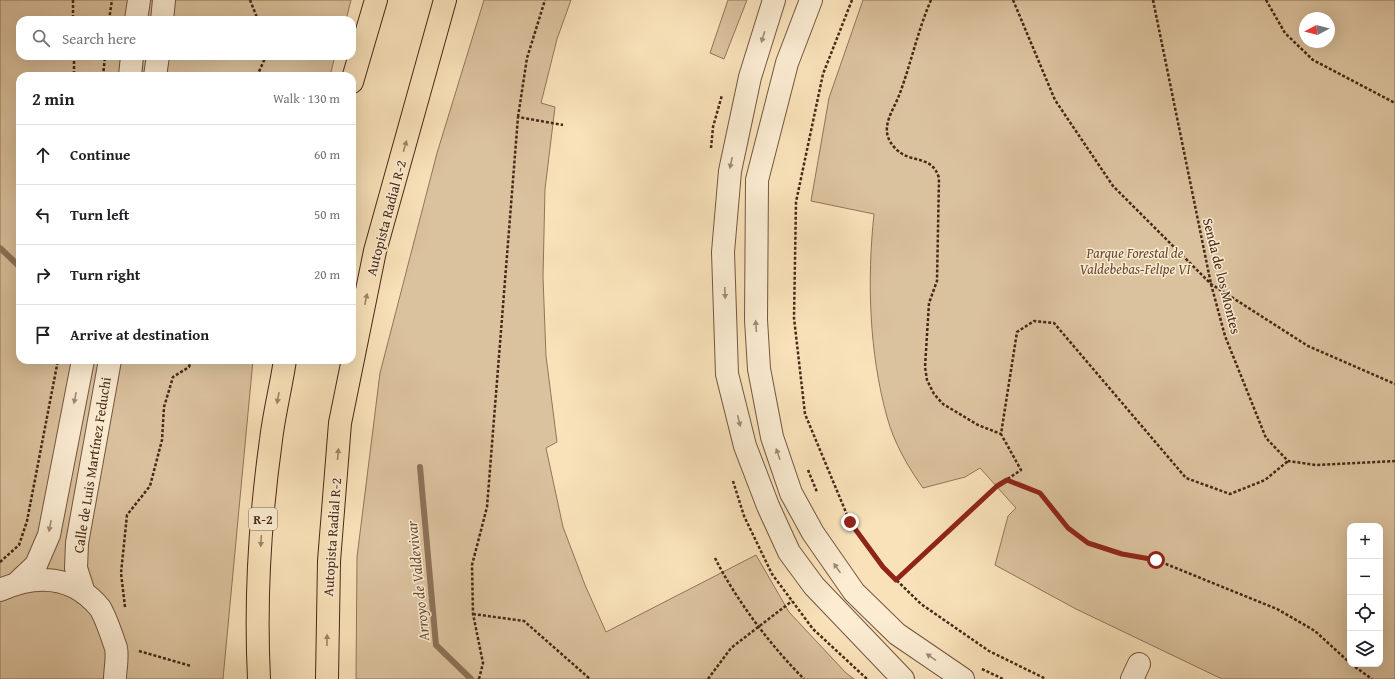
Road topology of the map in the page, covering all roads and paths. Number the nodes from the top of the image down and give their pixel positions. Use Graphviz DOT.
graph roads {
  1 [pos="73,0"];
  2 [pos="112,0"];
  3 [pos="138,0"];
  4 [pos="164,0"];
  5 [pos="250,0"];
  6 [pos="376,0"];
  7 [pos="445,0"];
  8 [pos="545,0"];
  9 [pos="774,0"];
  10 [pos="811,0"];
  11 [pos="852,0"];
  12 [pos="931,0"];
  13 [pos="1013,0"];
  14 [pos="1153,0"];
  15 [pos="1266,0"];
  16 [pos="73,16"];
  17 [pos="110,16"];
  18 [pos="136,16"];
  19 [pos="162,16"];
  20 [pos="256,16"];
  21 [pos="74,60"];
  22 [pos="105,60"];
  23 [pos="132,60"];
  24 [pos="157,60"];
  25 [pos="264,60"];
  26 [pos="74,72"];
  27 [pos="103,72"];
  28 [pos="130,72"];
  29 [pos="156,72"];
  30 [pos="259,72"];
  31 [pos="355,72"];
  32 [pos="1395,103"];
  33 [pos="518,117"];
  34 [pos="563,125"];
  35 [pos="1210,284"];
  36 [pos="356,344"];
  37 [pos="57,364"];
  38 [pos="82,364"];
  39 [pos="109,364"];
  40 [pos="190,364"];
  41 [pos="284,364"];
  42 [pos="352,364"];
  43 [pos="1395,384"];
  44 [pos="1001,434"];
  45 [pos="1288,461"];
  46 [pos="1395,461"];
  47 [pos="807,468"];
  48 [pos="1007,480"];
  49 [pos="819,496"];
  50 [pos="715,558"];
  51 [pos="0,562"];
  52 [pos="896,580"];
  53 [pos="9,586"];
  54 [pos="84,593"];
  55 [pos="792,601"];
  56 [pos="125,609"];
  57 [pos="474,614"];
  58 [pos="758,625"];
  59 [pos="116,650"];
  60 [pos="1347,661"];
  61 [pos="191,666"];
  62 [pos="1354,667"];
  63 [pos="971,673"];
  64 [pos="801,677"];
  65 [pos="115,679"];
  66 [pos="259,679"];
  67 [pos="327,679"];
  68 [pos="479,679"];
  69 [pos="590,679"];
  70 [pos="708,679"];
  71 [pos="804,679"];
  72 [pos="902,679"];
  73 [pos="1003,679"];
  74 [pos="1046,679"];
  75 [pos="1372,679"];
  1 -- 16 [label="path"];
  2 -- 17 [label="path"];
  3 -- 18 [label="street"];
  4 -- 19 [label="street"];
  5 -- 20 [label="path"];
  6 -- 31 [label="highway"];
  36 -- 7 [label="highway, Autopista Radial R-2, one-way"];
  8 -- 33 [label="path"];
  9 -- 72 [label="street, one-way"];
  63 -- 10 [label="street, one-way"];
  11 -- 52 [label="path"];
  12 -- 44 [label="path"];
  13 -- 35 [label="path"];
  14 -- 35 [label="path, Senda de los Montes"];
  15 -- 32 [label="path"];
  21 -- 26 [label="path"];
  22 -- 27 [label="path"];
  23 -- 28 [label="street"];
  24 -- 29 [label="street"];
  25 -- 30 [label="path"];
  33 -- 34 [label="path"];
  33 -- 57 [label="path"];
  35 -- 43 [label="path"];
  35 -- 45 [label="path, Senda de los Montes"];
  37 -- 51 [label="path"];
  38 -- 53 [label="street, Calle de Luis Martínez Feduchi, one-way"];
  39 -- 54 [label="street, Calle de Luis Martínez Feduchi"];
  40 -- 56 [label="path"];
  41 -- 66 [label="highway, R-2, one-way"];
  67 -- 42 [label="highway, Autopista Radial R-2, one-way"];
  44 -- 45 [label="path"];
  44 -- 48 [label="path"];
  45 -- 46 [label="path"];
  47 -- 49 [label="path"];
  48 -- 52 [label="path"];
  48 -- 60 [label="path"];
  50 -- 58 [label="path"];
  52 -- 74 [label="path"];
  53 -- 54 [label="street"];
  54 -- 59 [label="street"];
  55 -- 58 [label="path"];
  57 -- 68 [label="path"];
  57 -- 69 [label="path"];
  58 -- 64 [label="path"];
  58 -- 70 [label="path"];
  59 -- 61 [label="path"];
  59 -- 65 [label="street"];
  62 -- 75 [label="path"];
  63 -- 73 [label="path"];
  64 -- 71 [label="path"];
}
